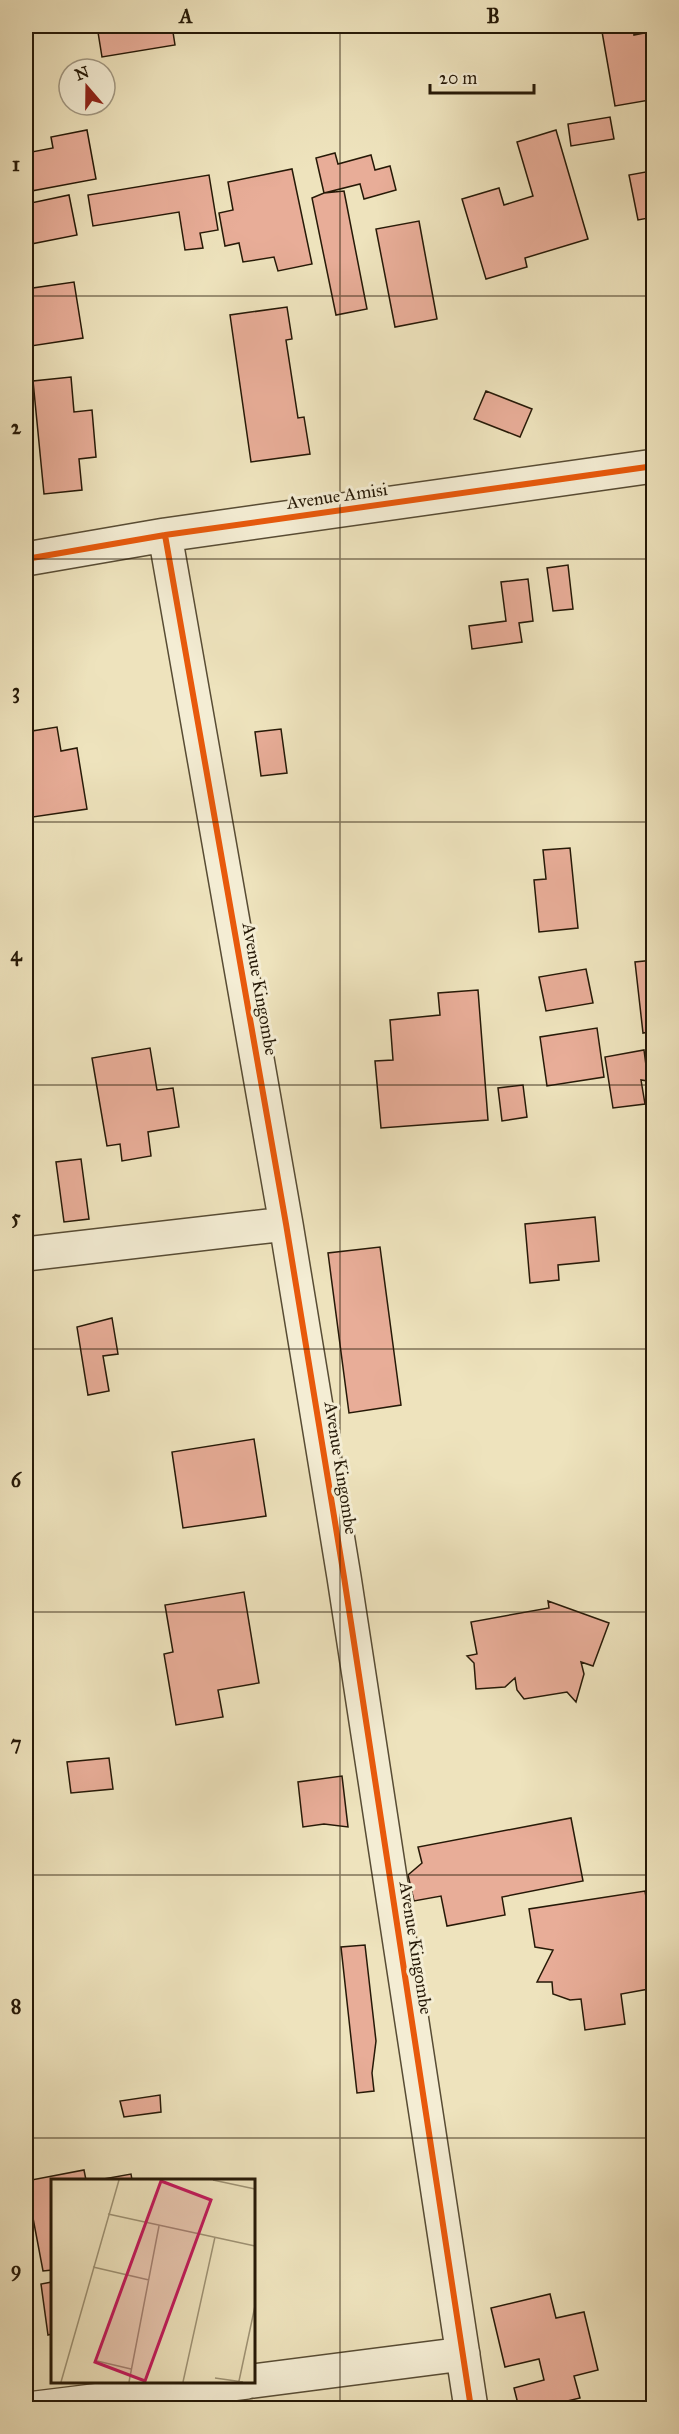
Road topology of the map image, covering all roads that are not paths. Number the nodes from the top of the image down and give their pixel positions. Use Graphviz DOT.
graph roads {
  1 [pos="654,466"];
  2 [pos="165,535"];
  3 [pos="26,559"];
  4 [pos="286,1224"];
  5 [pos="26,1254"];
  6 [pos="464,2354"];
  7 [pos="255,2381"];
  8 [pos="239,2383"];
  9 [pos="36,2409"];
  10 [pos="471,2409"];
  1 -- 2 [label="street, Avenue Amisi"];
  2 -- 3 [label="street, Avenue Amisi"];
  2 -- 4 [label="street, Avenue Kingombe"];
  4 -- 5 [label="street"];
  4 -- 6 [label="street, Avenue Kingombe"];
  6 -- 7 [label="street"];
  6 -- 10 [label="street, Avenue Kingombe"];
  8 -- 9 [label="street"];
}
